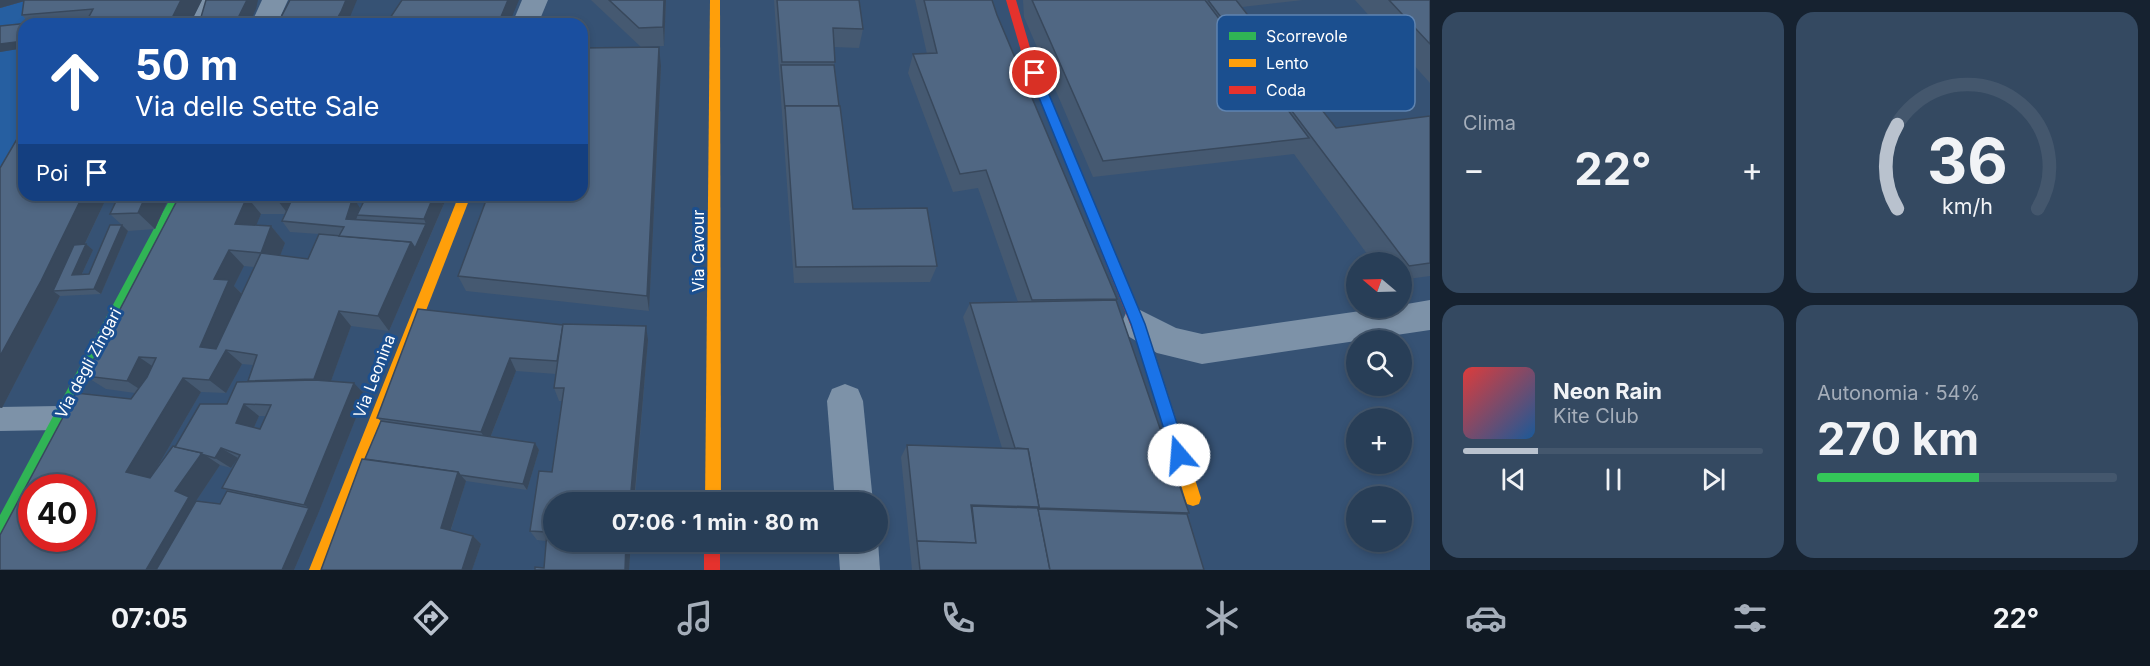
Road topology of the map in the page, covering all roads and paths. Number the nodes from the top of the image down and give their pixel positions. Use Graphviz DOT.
graph roads {
  1 [pos="207,0"];
  2 [pos="274,0"];
  3 [pos="535,0"];
  4 [pos="716,0"];
  5 [pos="1011,0"];
  6 [pos="201,18"];
  7 [pos="266,18"];
  8 [pos="528,18"];
  9 [pos="175,201"];
  10 [pos="463,201"];
  11 [pos="1430,315"];
  12 [pos="1138,324"];
  13 [pos="845,401"];
  14 [pos="58,418"];
  15 [pos="0,419"];
  16 [pos="712,492"];
  17 [pos="853,492"];
  18 [pos="1193,498"];
  19 [pos="0,531"];
  20 [pos="712,552"];
  21 [pos="859,552"];
  22 [pos="317,570"];
  23 [pos="712,570"];
  24 [pos="860,570"];
  1 -- 6 [label="lane"];
  2 -- 7 [label="street"];
  3 -- 8 [label="street"];
  4 -- 16 [label="street, Via Cavour"];
  5 -- 12 [label="street"];
  9 -- 14 [label="street, Via degli Zingari"];
  10 -- 22 [label="street, Via Leonina"];
  11 -- 12 [label="street"];
  12 -- 18 [label="street"];
  13 -- 17 [label="street"];
  14 -- 15 [label="lane"];
  14 -- 19 [label="street, Via degli Zingari"];
  20 -- 23 [label="street"];
  21 -- 24 [label="street"];
}
